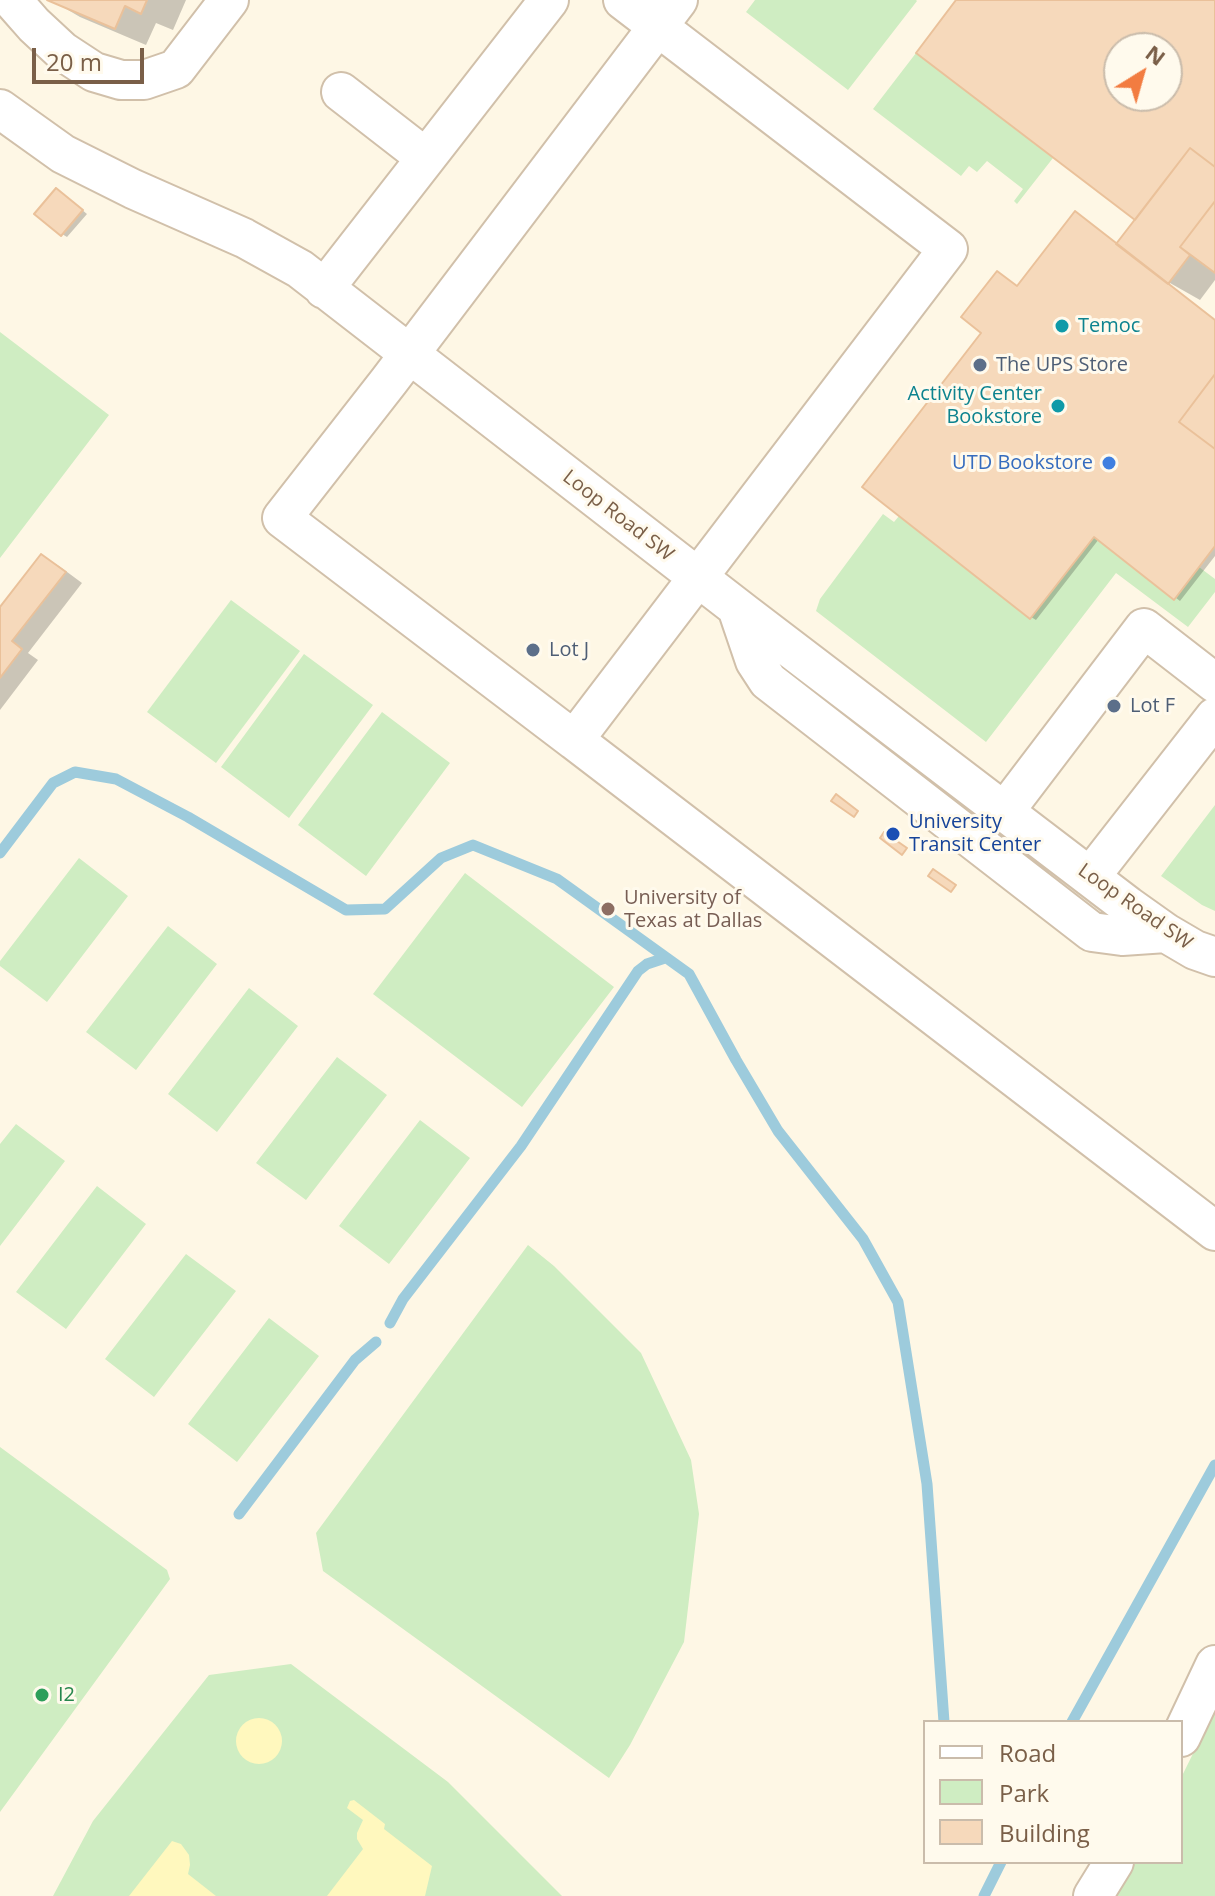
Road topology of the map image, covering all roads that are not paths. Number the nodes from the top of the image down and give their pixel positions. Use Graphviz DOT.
graph roads {
  1 [pos="12,0"];
  2 [pos="229,0"];
  3 [pos="549,0"];
  4 [pos="623,0"];
  5 [pos="668,13"];
  6 [pos="341,92"];
  7 [pos="0,109"];
  8 [pos="426,158"];
  9 [pos="324,289"];
  10 [pos="409,354"];
  11 [pos="698,577"];
  12 [pos="737,608"];
  13 [pos="1215,683"];
  14 [pos="1215,717"];
  15 [pos="574,740"];
  16 [pos="1004,812"];
  17 [pos="1090,877"];
  18 [pos="1166,933"];
  19 [pos="1215,957"];
  20 [pos="1215,1231"];
  21 [pos="1215,1665"];
  22 [pos="1183,1733"];
  23 [pos="1113,1864"];
  24 [pos="1093,1896"];
  1 -- 2 [label="street"];
  3 -- 8 [label="street"];
  4 -- 5 [label="street"];
  5 -- 10 [label="street"];
  5 -- 11 [label="street"];
  6 -- 8 [label="street"];
  7 -- 9 [label="street, Loop Road SW"];
  8 -- 9 [label="street"];
  9 -- 10 [label="street, Loop Road SW"];
  10 -- 11 [label="street, Loop Road SW"];
  10 -- 15 [label="street"];
  11 -- 12 [label="street, Loop Road SW"];
  11 -- 15 [label="street"];
  12 -- 16 [label="street, Loop Road SW"];
  12 -- 18 [label="street"];
  13 -- 16 [label="street"];
  14 -- 17 [label="street"];
  15 -- 20 [label="street"];
  16 -- 17 [label="street, Loop Road SW"];
  17 -- 18 [label="street, Loop Road SW"];
  18 -- 19 [label="street, Loop Road SW"];
  21 -- 22 [label="street"];
  23 -- 24 [label="street"];
}
